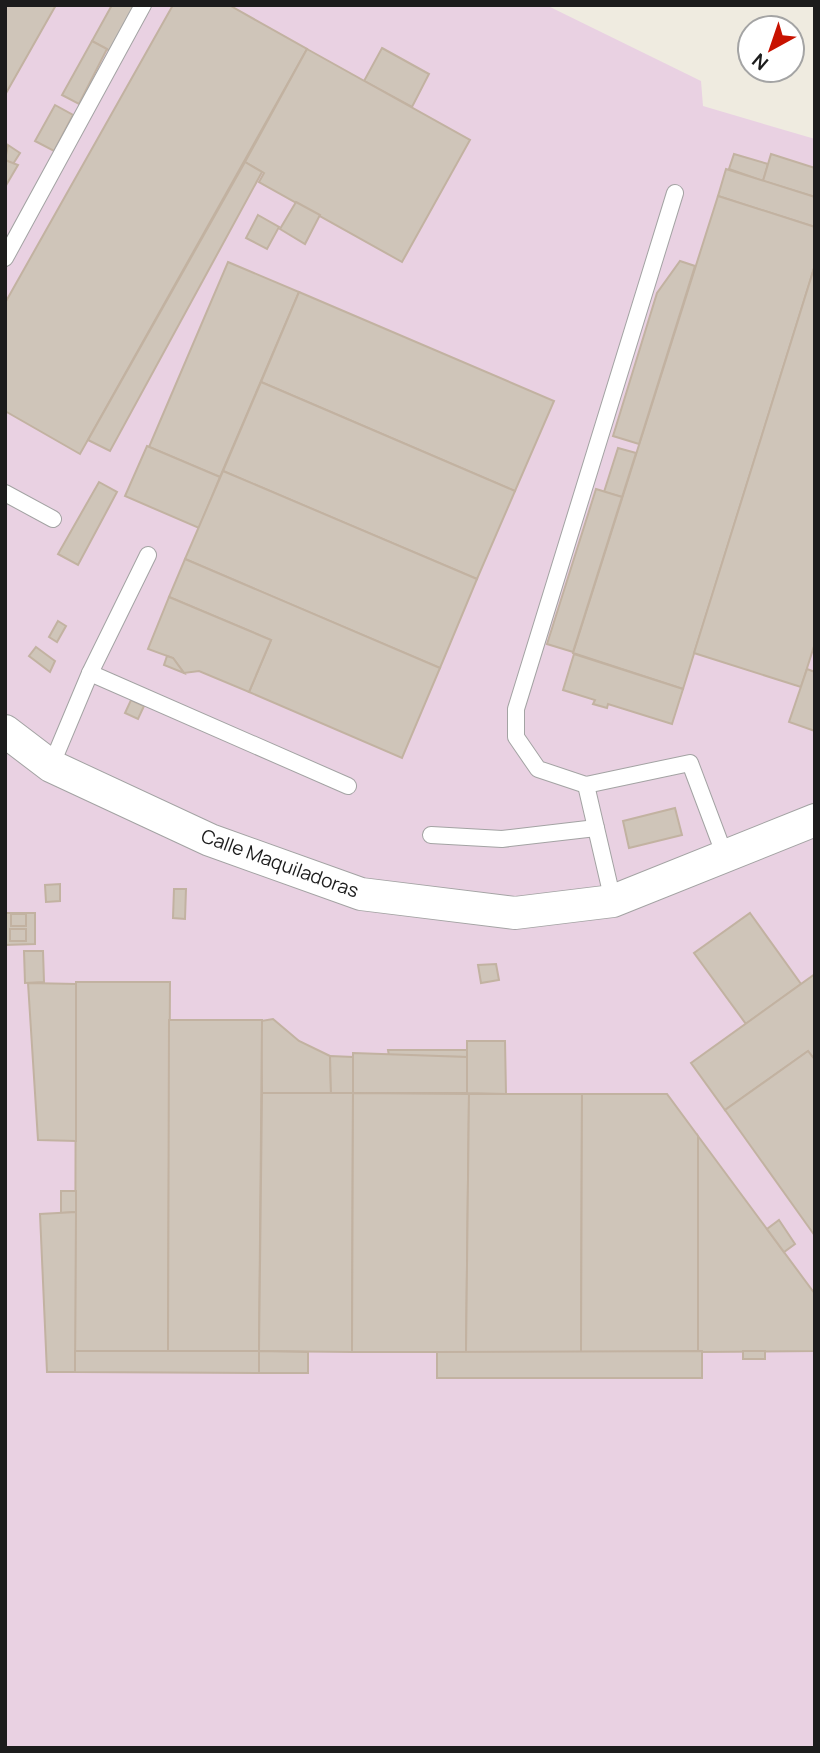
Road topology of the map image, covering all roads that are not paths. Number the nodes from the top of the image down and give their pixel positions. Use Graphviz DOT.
graph roads {
  1 [pos="143,5"];
  2 [pos="675,193"];
  3 [pos="5,258"];
  4 [pos="5,493"];
  5 [pos="53,519"];
  6 [pos="148,555"];
  7 [pos="90,673"];
  8 [pos="5,731"];
  9 [pos="51,766"];
  10 [pos="586,785"];
  11 [pos="348,786"];
  12 [pos="815,820"];
  13 [pos="596,828"];
  14 [pos="431,835"];
  15 [pos="725,856"];
  16 [pos="613,901"];
  1 -- 3 [label="lane"];
  2 -- 10 [label="lane"];
  4 -- 5 [label="lane"];
  6 -- 7 [label="lane"];
  7 -- 9 [label="lane"];
  7 -- 11 [label="lane"];
  8 -- 9 [label="street, Calle Maquiladoras"];
  9 -- 16 [label="street, Calle Maquiladoras"];
  10 -- 13 [label="lane"];
  10 -- 15 [label="lane"];
  12 -- 15 [label="street, Calle Maquiladoras"];
  13 -- 14 [label="lane"];
  13 -- 16 [label="lane"];
  15 -- 16 [label="street, Calle Maquiladoras"];
}
